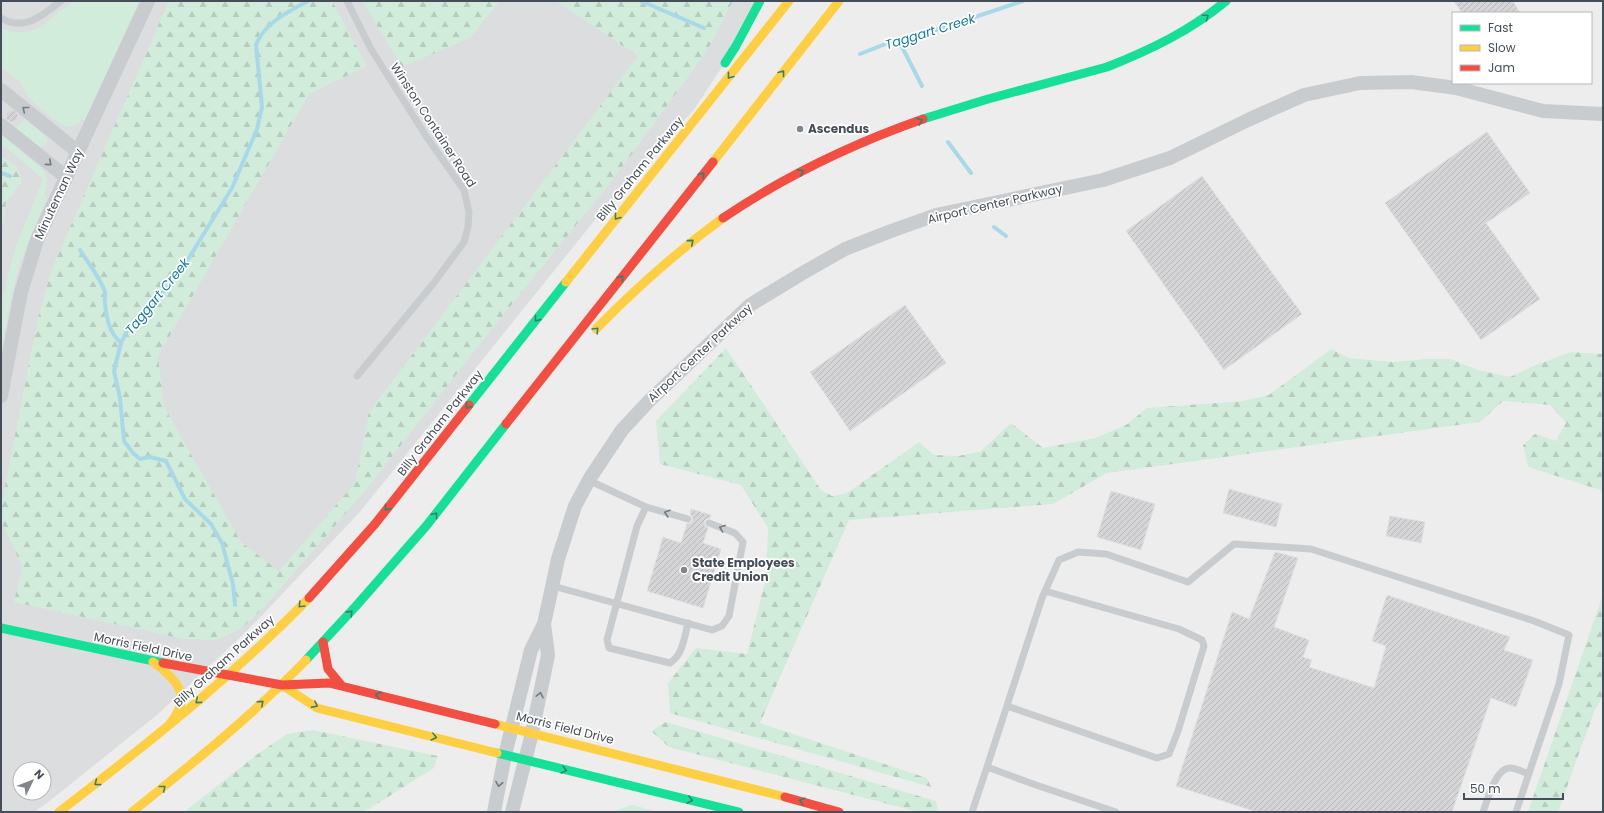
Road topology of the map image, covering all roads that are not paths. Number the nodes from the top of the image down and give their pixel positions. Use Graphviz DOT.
graph roads {
  1 [pos="61,1"];
  2 [pos="148,1"];
  3 [pos="347,1"];
  4 [pos="760,1"];
  5 [pos="789,1"];
  6 [pos="839,1"];
  7 [pos="1226,1"];
  8 [pos="1,18"];
  9 [pos="719,72"];
  10 [pos="710,85"];
  11 [pos="1,90"];
  12 [pos="1603,114"];
  13 [pos="1,125"];
  14 [pos="78,152"];
  15 [pos="66,177"];
  16 [pos="641,186"];
  17 [pos="592,334"];
  18 [pos="581,345"];
  19 [pos="357,376"];
  20 [pos="1,396"];
  21 [pos="519,407"];
  22 [pos="588,480"];
  23 [pos="646,507"];
  24 [pos="688,519"];
  25 [pos="709,523"];
  26 [pos="553,586"];
  27 [pos="1045,591"];
  28 [pos="617,604"];
  29 [pos="688,623"];
  30 [pos="544,624"];
  31 [pos="1,628"];
  32 [pos="323,642"];
  33 [pos="153,662"];
  34 [pos="227,675"];
  35 [pos="282,685"];
  36 [pos="342,686"];
  37 [pos="1007,706"];
  38 [pos="169,725"];
  39 [pos="512,728"];
  40 [pos="532,733"];
  41 [pos="504,755"];
  42 [pos="526,760"];
  43 [pos="987,767"];
  44 [pos="1529,774"];
  45 [pos="59,812"];
  46 [pos="132,812"];
  47 [pos="494,812"];
  48 [pos="512,812"];
  49 [pos="739,812"];
  50 [pos="839,812"];
  51 [pos="972,812"];
  52 [pos="1116,812"];
  53 [pos="1483,812"];
  54 [pos="1516,812"];
  1 -- 8 [label="lane"];
  2 -- 14 [label="street, Minuteman Way"];
  3 -- 19 [label="lane, Winston Container Road"];
  4 -- 9 [label="main road"];
  5 -- 16 [label="main road, Billy Graham Parkway, one-way"];
  21 -- 6 [label="main road, one-way"];
  17 -- 7 [label="main road, one-way"];
  10 -- 16 [label="main road"];
  14 -- 11 [label="street, one-way"];
  12 -- 22 [label="street, Airport Center Parkway"];
  13 -- 15 [label="street, one-way"];
  14 -- 15 [label="street, Minuteman Way"];
  15 -- 20 [label="street, Minuteman Way"];
  16 -- 34 [label="main road, Billy Graham Parkway, one-way"];
  18 -- 21 [label="main road"];
  32 -- 21 [label="main road, one-way"];
  22 -- 23 [label="lane"];
  22 -- 26 [label="street, Airport Center Parkway"];
  24 -- 23 [label="lane, one-way"];
  23 -- 28 [label="lane"];
  29 -- 25 [label="lane, one-way"];
  26 -- 28 [label="lane"];
  26 -- 30 [label="street, Airport Center Parkway"];
  27 -- 37 [label="lane"];
  27 -- 37 [label="lane"];
  27 -- 44 [label="lane"];
  28 -- 29 [label="lane"];
  28 -- 29 [label="lane"];
  30 -- 39 [label="street, Airport Center Parkway"];
  40 -- 30 [label="street, Airport Center Parkway, one-way"];
  31 -- 33 [label="main road, Morris Field Drive"];
  32 -- 35 [label="main road"];
  32 -- 36 [label="main road"];
  33 -- 34 [label="main road, Morris Field Drive"];
  33 -- 38 [label="main road"];
  34 -- 35 [label="main road, Morris Field Drive"];
  34 -- 38 [label="main road, Billy Graham Parkway, one-way"];
  35 -- 36 [label="main road, Morris Field Drive"];
  35 -- 41 [label="main road, Morris Field Drive, one-way"];
  46 -- 35 [label="main road, one-way"];
  39 -- 36 [label="main road, Morris Field Drive, one-way"];
  37 -- 43 [label="lane"];
  38 -- 45 [label="main road, Billy Graham Parkway, one-way"];
  39 -- 40 [label="main road, Morris Field Drive"];
  39 -- 41 [label="street, Airport Center Parkway"];
  40 -- 42 [label="street, Airport Center Parkway"];
  50 -- 40 [label="main road, Morris Field Drive, one-way"];
  41 -- 42 [label="main road, Morris Field Drive"];
  41 -- 47 [label="street, Airport Center Parkway, one-way"];
  42 -- 48 [label="street, Airport Center Parkway"];
  42 -- 49 [label="main road, Morris Field Drive, one-way"];
  43 -- 51 [label="lane"];
  43 -- 52 [label="lane"];
  44 -- 53 [label="lane"];
  44 -- 54 [label="lane"];
}
